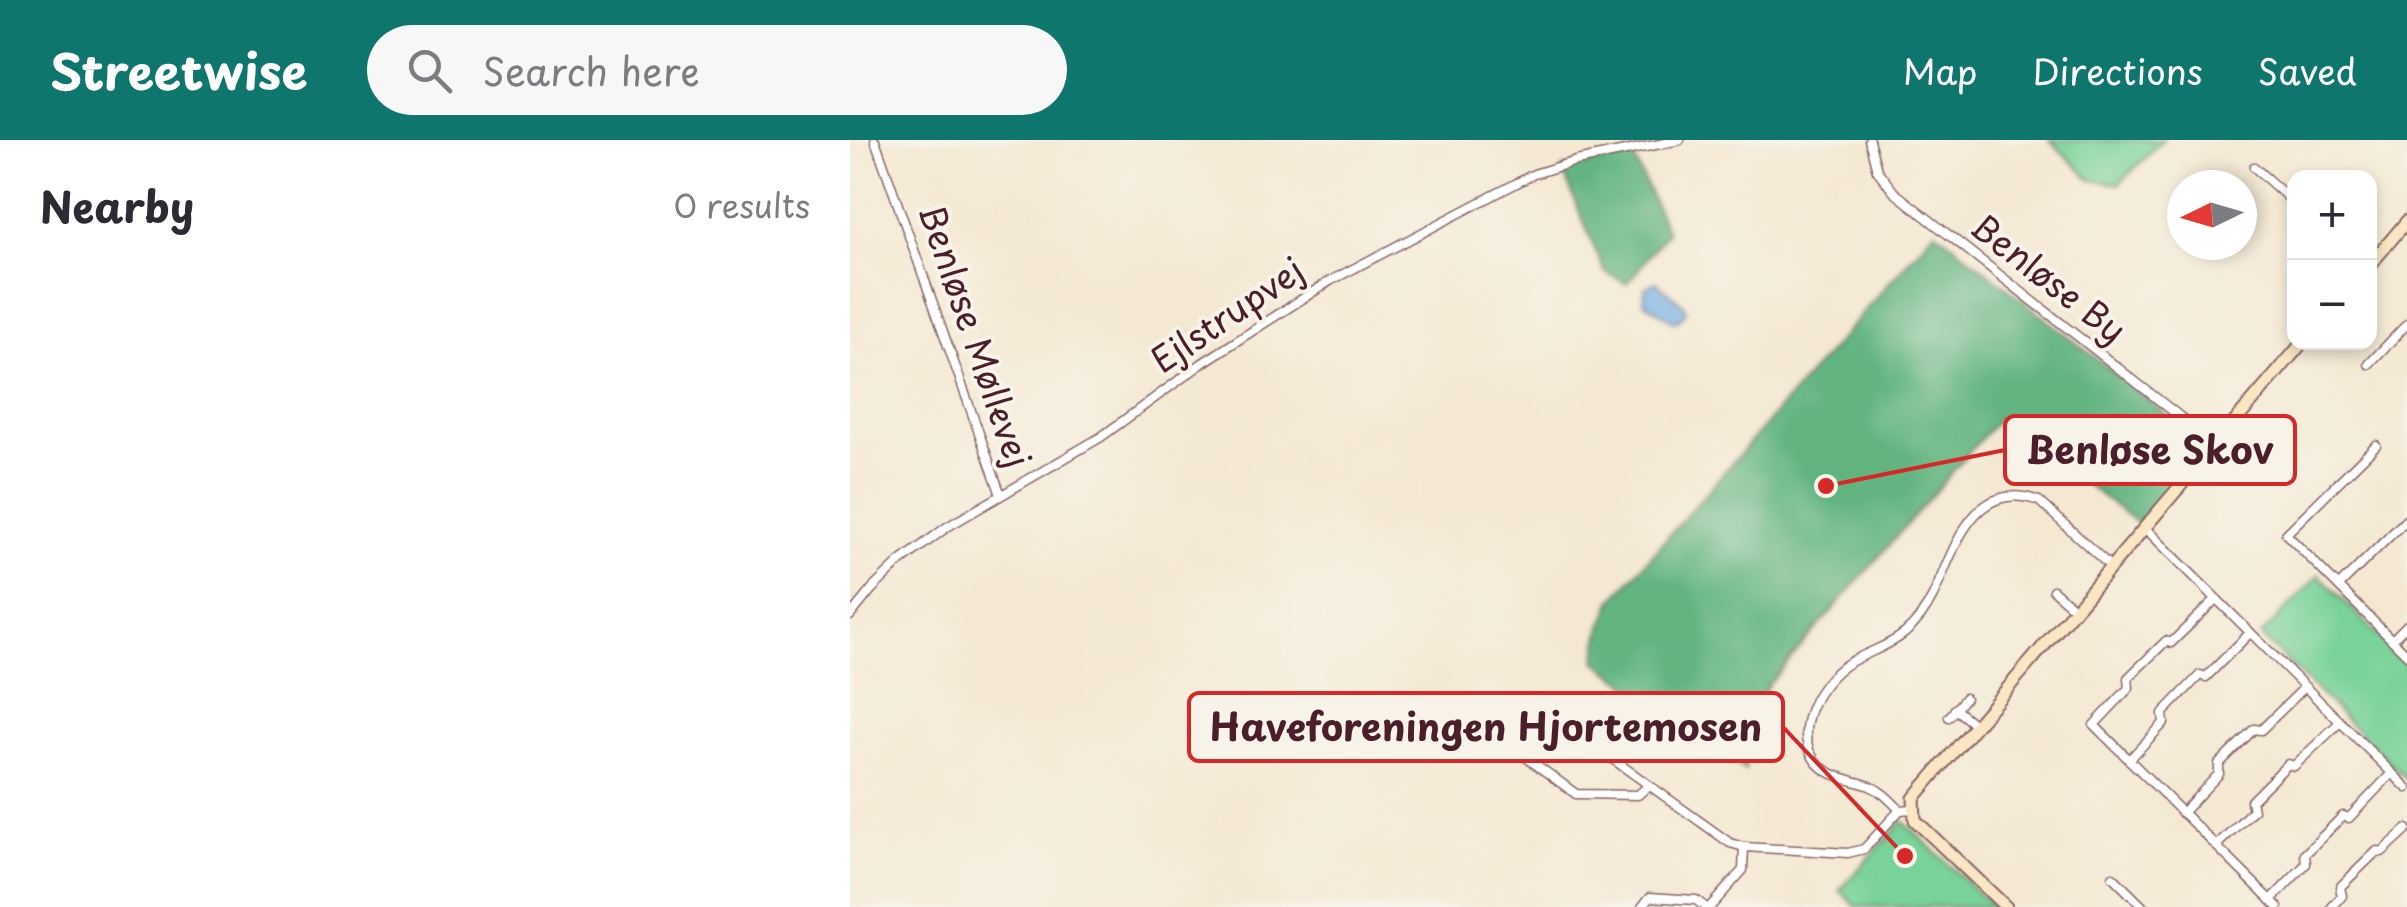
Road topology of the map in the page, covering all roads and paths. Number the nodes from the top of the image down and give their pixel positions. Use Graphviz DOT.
graph roads {
  1 [pos="875,140"];
  2 [pos="1680,140"];
  3 [pos="1869,140"];
  4 [pos="2254,167"];
  5 [pos="2287,197"];
  6 [pos="2407,221"];
  7 [pos="2374,260"];
  8 [pos="2407,324"];
  9 [pos="2296,350"];
  10 [pos="2369,364"];
  11 [pos="2216,445"];
  12 [pos="2376,445"];
  13 [pos="1001,495"];
  14 [pos="2407,519"];
  15 [pos="2145,528"];
  16 [pos="2112,568"];
  17 [pos="2339,586"];
  18 [pos="2053,590"];
  19 [pos="2216,599"];
  20 [pos="2075,609"];
  21 [pos="850,616"];
  22 [pos="2407,625"];
  23 [pos="2250,633"];
  24 [pos="2392,640"];
  25 [pos="2407,655"];
  26 [pos="2305,687"];
  27 [pos="1964,698"];
  28 [pos="1955,708"];
  29 [pos="1949,717"];
  30 [pos="2340,722"];
  31 [pos="1975,725"];
  32 [pos="2129,760"];
  33 [pos="2392,774"];
  34 [pos="1648,786"];
  35 [pos="2407,788"];
  36 [pos="1906,809"];
  37 [pos="2182,813"];
  38 [pos="2407,829"];
  39 [pos="2216,846"];
  40 [pos="1744,847"];
  41 [pos="2113,876"];
  42 [pos="2274,904"];
  43 [pos="1642,907"];
  44 [pos="1707,907"];
  45 [pos="2006,907"];
  46 [pos="2142,907"];
  47 [pos="2332,907"];
  1 -- 13 [label="street, Benløse Møllevej"];
  2 -- 13 [label="street, Ejlstrupvej"];
  3 -- 11 [label="street, Benløse By"];
  4 -- 5 [label="street"];
  6 -- 7 [label="street"];
  8 -- 10 [label="street"];
  9 -- 11 [label="street"];
  11 -- 15 [label="street"];
  12 -- 17 [label="street"];
  13 -- 21 [label="street, Ejlstrupvej"];
  14 -- 17 [label="street"];
  15 -- 16 [label="street"];
  15 -- 19 [label="street"];
  16 -- 20 [label="street"];
  16 -- 36 [label="street"];
  17 -- 24 [label="street"];
  18 -- 20 [label="street"];
  19 -- 23 [label="street"];
  19 -- 32 [label="street"];
  20 -- 31 [label="street"];
  22 -- 24 [label="street"];
  23 -- 26 [label="street"];
  23 -- 32 [label="street"];
  24 -- 25 [label="street"];
  26 -- 30 [label="street"];
  26 -- 37 [label="street"];
  27 -- 28 [label="street"];
  28 -- 29 [label="street"];
  28 -- 31 [label="street"];
  30 -- 33 [label="street"];
  30 -- 39 [label="street"];
  31 -- 36 [label="street"];
  32 -- 37 [label="street"];
  33 -- 35 [label="street"];
  33 -- 42 [label="street"];
  34 -- 34 [label="street"];
  34 -- 40 [label="street"];
  36 -- 40 [label="street"];
  36 -- 45 [label="street"];
  37 -- 39 [label="street"];
  38 -- 47 [label="street"];
  39 -- 42 [label="street"];
  40 -- 44 [label="street"];
  41 -- 46 [label="street"];
  43 -- 44 [label="street"];
}
